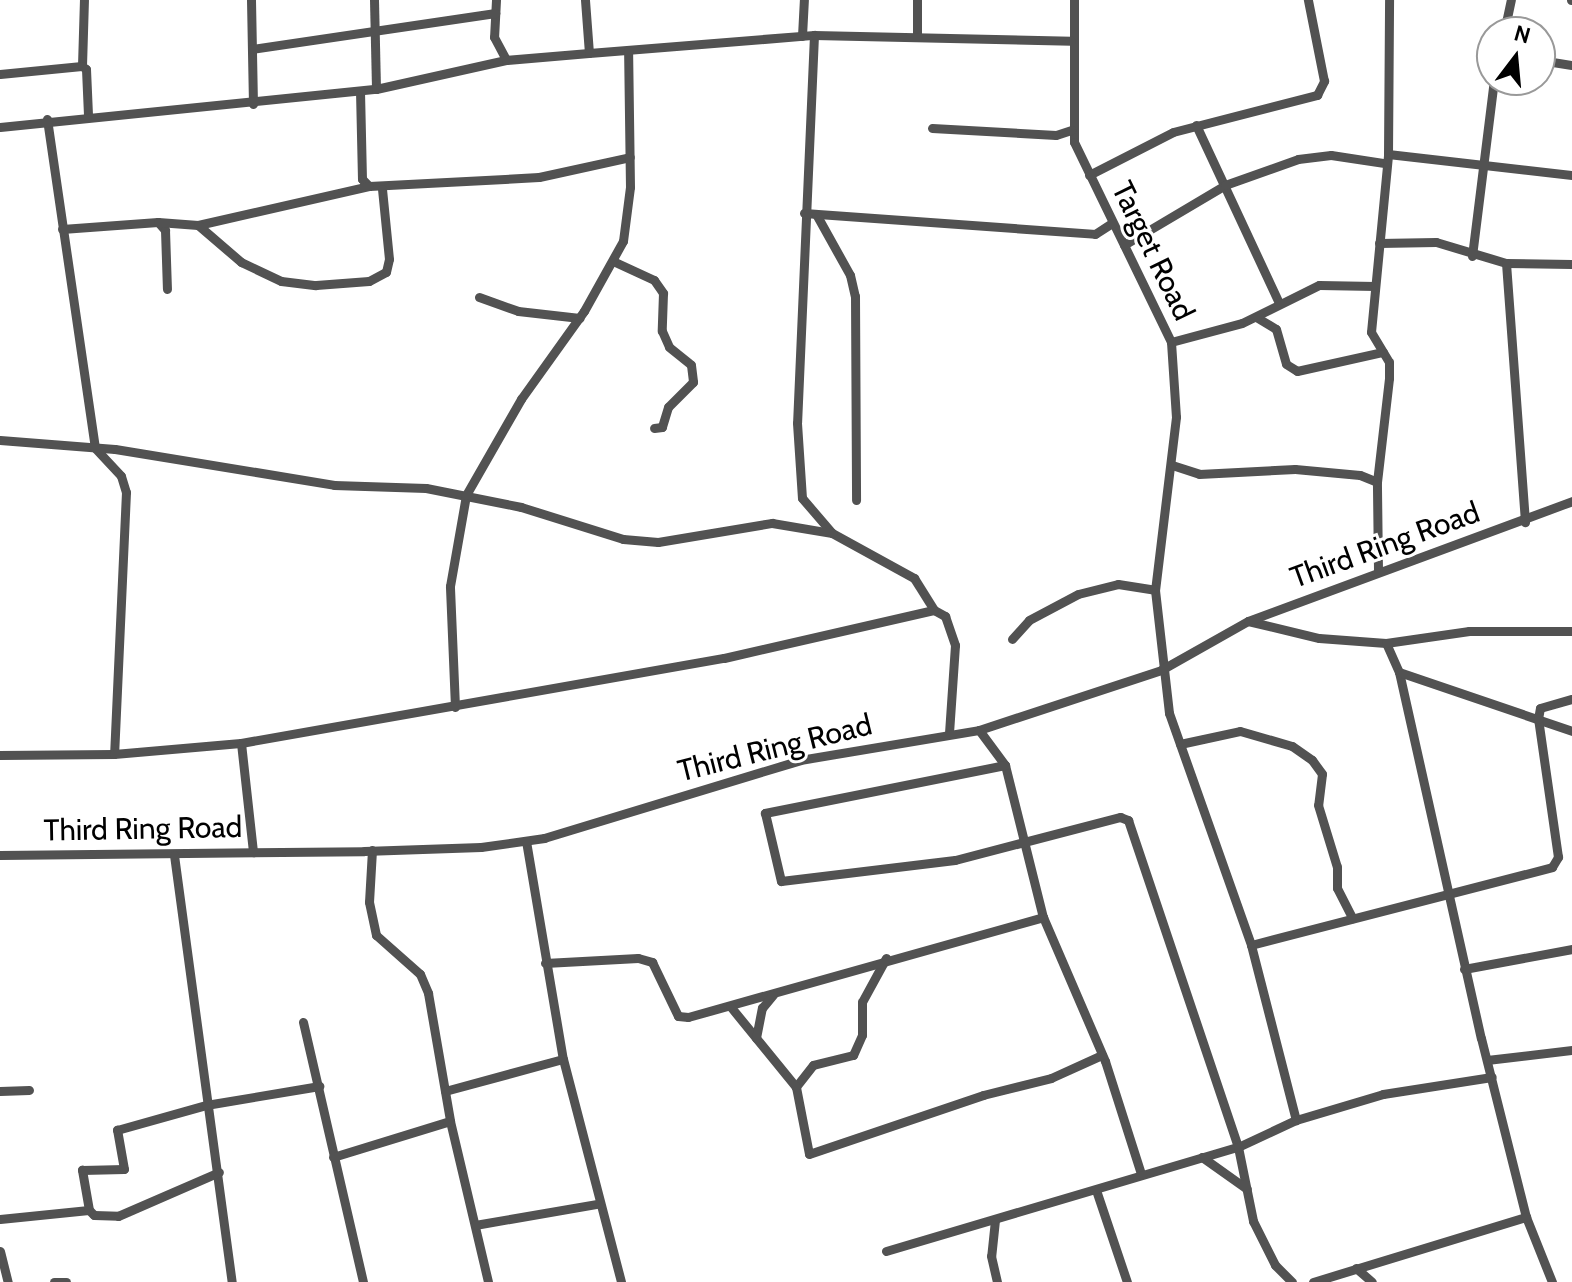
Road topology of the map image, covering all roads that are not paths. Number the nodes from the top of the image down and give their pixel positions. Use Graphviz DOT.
graph roads {
  1 [pos="84,0"];
  2 [pos="251,0"];
  3 [pos="374,0"];
  4 [pos="496,0"];
  5 [pos="585,0"];
  6 [pos="804,0"];
  7 [pos="917,0"];
  8 [pos="1074,0"];
  9 [pos="1308,0"];
  10 [pos="1389,0"];
  11 [pos="495,13"];
  12 [pos="375,29"];
  13 [pos="917,34"];
  14 [pos="814,35"];
  15 [pos="802,36"];
  16 [pos="1071,41"];
  17 [pos="252,49"];
  18 [pos="628,50"];
  19 [pos="589,53"];
  20 [pos="506,60"];
  21 [pos="82,66"];
  22 [pos="0,74"];
  23 [pos="376,89"];
  24 [pos="360,91"];
  25 [pos="1492,96"];
  26 [pos="253,104"];
  27 [pos="88,115"];
  28 [pos="47,119"];
  29 [pos="1196,125"];
  30 [pos="0,127"];
  31 [pos="932,128"];
  32 [pos="1071,130"];
  33 [pos="630,157"];
  34 [pos="1386,158"];
  35 [pos="1484,165"];
  36 [pos="1089,175"];
  37 [pos="1572,175"];
  38 [pos="1225,185"];
  39 [pos="369,186"];
  40 [pos="382,189"];
  41 [pos="804,213"];
  42 [pos="816,214"];
  43 [pos="158,222"];
  44 [pos="1112,223"];
  45 [pos="198,225"];
  46 [pos="62,229"];
  47 [pos="1379,243"];
  48 [pos="1124,245"];
  49 [pos="1472,256"];
  50 [pos="615,262"];
  51 [pos="1506,263"];
  52 [pos="1572,264"];
  53 [pos="1375,286"];
  54 [pos="167,289"];
  55 [pos="479,297"];
  56 [pos="1279,303"];
  57 [pos="1256,317"];
  58 [pos="580,318"];
  59 [pos="1171,342"];
  60 [pos="1383,352"];
  61 [pos="654,428"];
  62 [pos="0,440"];
  63 [pos="95,448"];
  64 [pos="1172,465"];
  65 [pos="1377,482"];
  66 [pos="466,495"];
  67 [pos="856,500"];
  68 [pos="1572,501"];
  69 [pos="1525,522"];
  70 [pos="832,533"];
  71 [pos="1378,570"];
  72 [pos="1155,590"];
  73 [pos="934,610"];
  74 [pos="1248,621"];
  75 [pos="1572,631"];
  76 [pos="1012,639"];
  77 [pos="1386,643"];
  78 [pos="1161,670"];
  79 [pos="1399,672"];
  80 [pos="1572,699"];
  81 [pos="455,707"];
  82 [pos="1538,719"];
  83 [pos="979,730"];
  84 [pos="1572,731"];
  85 [pos="949,733"];
  86 [pos="241,743"];
  87 [pos="1180,744"];
  88 [pos="114,754"];
  89 [pos="0,755"];
  90 [pos="1005,765"];
  91 [pos="526,841"];
  92 [pos="1024,841"];
  93 [pos="372,850"];
  94 [pos="253,852"];
  95 [pos="0,855"];
  96 [pos="174,855"];
  97 [pos="1445,895"];
  98 [pos="1043,917"];
  99 [pos="1352,918"];
  100 [pos="1251,945"];
  101 [pos="1572,949"];
  102 [pos="886,958"];
  103 [pos="545,963"];
  104 [pos="1464,969"];
  105 [pos="773,995"];
  106 [pos="730,1006"];
  107 [pos="303,1022"];
  108 [pos="756,1038"];
  109 [pos="1572,1050"];
  110 [pos="1102,1055"];
  111 [pos="563,1059"];
  112 [pos="1487,1060"];
  113 [pos="1492,1077"];
  114 [pos="319,1086"];
  115 [pos="796,1087"];
  116 [pos="29,1090"];
  117 [pos="0,1091"];
  118 [pos="445,1091"];
  119 [pos="206,1105"];
  120 [pos="1296,1120"];
  121 [pos="450,1121"];
  122 [pos="1238,1147"];
  123 [pos="333,1157"];
  124 [pos="1202,1157"];
  125 [pos="219,1172"];
  126 [pos="1141,1174"];
  127 [pos="1247,1189"];
  128 [pos="1096,1190"];
  129 [pos="597,1204"];
  130 [pos="89,1210"];
  131 [pos="1526,1217"];
  132 [pos="0,1219"];
  133 [pos="995,1220"];
  134 [pos="475,1225"];
  135 [pos="0,1251"];
  136 [pos="886,1251"];
  137 [pos="1356,1268"];
  138 [pos="8,1282"];
  139 [pos="54,1282"];
  140 [pos="66,1282"];
  141 [pos="232,1282"];
  142 [pos="363,1282"];
  143 [pos="488,1282"];
  144 [pos="621,1282"];
  145 [pos="997,1282"];
  146 [pos="1127,1282"];
  147 [pos="1292,1282"];
  148 [pos="1313,1282"];
  149 [pos="1372,1282"];
  150 [pos="1552,1282"];
  1 -- 21 [label="street"];
  2 -- 17 [label="street"];
  3 -- 12 [label="street"];
  4 -- 11 [label="street"];
  5 -- 19 [label="street"];
  6 -- 15 [label="street"];
  7 -- 13 [label="street"];
  8 -- 16 [label="street, Target Road"];
  9 -- 29 [label="street"];
  10 -- 34 [label="street"];
  11 -- 12 [label="street"];
  11 -- 20 [label="street"];
  12 -- 17 [label="street"];
  12 -- 23 [label="street"];
  13 -- 14 [label="street"];
  13 -- 16 [label="street"];
  14 -- 15 [label="street"];
  14 -- 41 [label="street"];
  15 -- 18 [label="street"];
  16 -- 32 [label="street, Target Road"];
  17 -- 26 [label="street"];
  18 -- 19 [label="street"];
  18 -- 33 [label="street"];
  19 -- 20 [label="street"];
  20 -- 23 [label="street"];
  21 -- 22 [label="street"];
  21 -- 27 [label="street"];
  23 -- 24 [label="street"];
  24 -- 26 [label="street"];
  24 -- 39 [label="street"];
  25 -- 35 [label="street"];
  26 -- 27 [label="street"];
  27 -- 28 [label="street"];
  28 -- 30 [label="street"];
  28 -- 46 [label="street"];
  29 -- 36 [label="street"];
  29 -- 38 [label="street"];
  31 -- 32 [label="street"];
  32 -- 36 [label="street, Target Road"];
  33 -- 40 [label="street"];
  33 -- 50 [label="street"];
  34 -- 35 [label="street"];
  34 -- 38 [label="street"];
  34 -- 47 [label="street"];
  35 -- 37 [label="street"];
  35 -- 49 [label="street"];
  36 -- 44 [label="street, Target Road"];
  38 -- 48 [label="street"];
  38 -- 56 [label="street"];
  39 -- 40 [label="street"];
  39 -- 45 [label="street"];
  40 -- 45 [label="street"];
  41 -- 42 [label="street"];
  41 -- 70 [label="street"];
  42 -- 44 [label="street"];
  42 -- 67 [label="street"];
  43 -- 45 [label="street"];
  43 -- 46 [label="street"];
  43 -- 54 [label="street"];
  44 -- 48 [label="street, Target Road"];
  46 -- 63 [label="street"];
  47 -- 49 [label="street"];
  47 -- 53 [label="street"];
  48 -- 59 [label="street, Target Road"];
  49 -- 51 [label="street"];
  50 -- 58 [label="street"];
  50 -- 61 [label="street"];
  51 -- 52 [label="street"];
  51 -- 69 [label="street"];
  53 -- 56 [label="street"];
  53 -- 60 [label="street"];
  55 -- 58 [label="street"];
  56 -- 57 [label="street"];
  57 -- 59 [label="street"];
  57 -- 60 [label="street"];
  58 -- 66 [label="street"];
  59 -- 64 [label="street, Target Road"];
  60 -- 65 [label="street"];
  62 -- 63 [label="street"];
  63 -- 66 [label="street"];
  63 -- 88 [label="street"];
  64 -- 65 [label="street"];
  64 -- 72 [label="street, Target Road"];
  65 -- 71 [label="street"];
  66 -- 70 [label="street"];
  66 -- 81 [label="street"];
  68 -- 69 [label="street, Third Ring Road"];
  69 -- 71 [label="street, Third Ring Road"];
  70 -- 73 [label="street"];
  71 -- 74 [label="street, Third Ring Road"];
  72 -- 76 [label="street"];
  72 -- 78 [label="street, Target Road"];
  73 -- 81 [label="street"];
  73 -- 85 [label="street"];
  74 -- 77 [label="street"];
  74 -- 78 [label="street, Third Ring Road"];
  75 -- 77 [label="street"];
  77 -- 79 [label="street"];
  78 -- 83 [label="street, Third Ring Road"];
  78 -- 87 [label="street, Target Road"];
  79 -- 82 [label="street"];
  79 -- 97 [label="street"];
  80 -- 82 [label="street"];
  81 -- 86 [label="street"];
  82 -- 84 [label="street"];
  82 -- 97 [label="street"];
  83 -- 85 [label="street, Third Ring Road"];
  83 -- 90 [label="street"];
  85 -- 91 [label="street, Third Ring Road"];
  86 -- 88 [label="street"];
  86 -- 94 [label="street"];
  87 -- 99 [label="street"];
  87 -- 100 [label="street, Target Road"];
  88 -- 89 [label="street"];
  90 -- 92 [label="street"];
  90 -- 92 [label="street"];
  91 -- 93 [label="street, Third Ring Road"];
  91 -- 103 [label="street"];
  92 -- 98 [label="street"];
  92 -- 122 [label="street"];
  93 -- 94 [label="street, Third Ring Road"];
  93 -- 118 [label="street"];
  94 -- 96 [label="street, Third Ring Road"];
  95 -- 96 [label="street, Third Ring Road"];
  96 -- 119 [label="street"];
  97 -- 99 [label="street"];
  97 -- 104 [label="street"];
  98 -- 102 [label="street"];
  98 -- 110 [label="street"];
  99 -- 100 [label="street"];
  100 -- 120 [label="street, Target Road"];
  101 -- 104 [label="street"];
  102 -- 105 [label="street"];
  102 -- 115 [label="street"];
  103 -- 106 [label="street"];
  103 -- 111 [label="street"];
  104 -- 112 [label="street"];
  105 -- 106 [label="street"];
  105 -- 108 [label="street"];
  106 -- 108 [label="street"];
  107 -- 114 [label="street"];
  108 -- 115 [label="street"];
  109 -- 112 [label="street"];
  110 -- 115 [label="street"];
  110 -- 126 [label="street"];
  111 -- 118 [label="street"];
  111 -- 129 [label="street"];
  112 -- 113 [label="street"];
  113 -- 120 [label="street"];
  113 -- 131 [label="street"];
  114 -- 119 [label="street"];
  114 -- 123 [label="street"];
  116 -- 117 [label="street"];
  118 -- 121 [label="street"];
  119 -- 125 [label="street"];
  119 -- 130 [label="street"];
  120 -- 122 [label="street"];
  121 -- 123 [label="street"];
  121 -- 134 [label="street"];
  122 -- 124 [label="street"];
  122 -- 127 [label="street"];
  123 -- 142 [label="street"];
  124 -- 126 [label="street"];
  124 -- 127 [label="street"];
  125 -- 130 [label="street"];
  125 -- 141 [label="street"];
  126 -- 128 [label="street"];
  127 -- 147 [label="street"];
  128 -- 133 [label="street"];
  128 -- 146 [label="street"];
  129 -- 134 [label="street"];
  129 -- 144 [label="street"];
  130 -- 132 [label="street"];
  131 -- 137 [label="street"];
  131 -- 150 [label="street"];
  133 -- 136 [label="street"];
  133 -- 145 [label="street"];
  134 -- 143 [label="street"];
  135 -- 138 [label="street"];
  137 -- 148 [label="street"];
  137 -- 149 [label="street"];
  139 -- 140 [label="street"];
}
